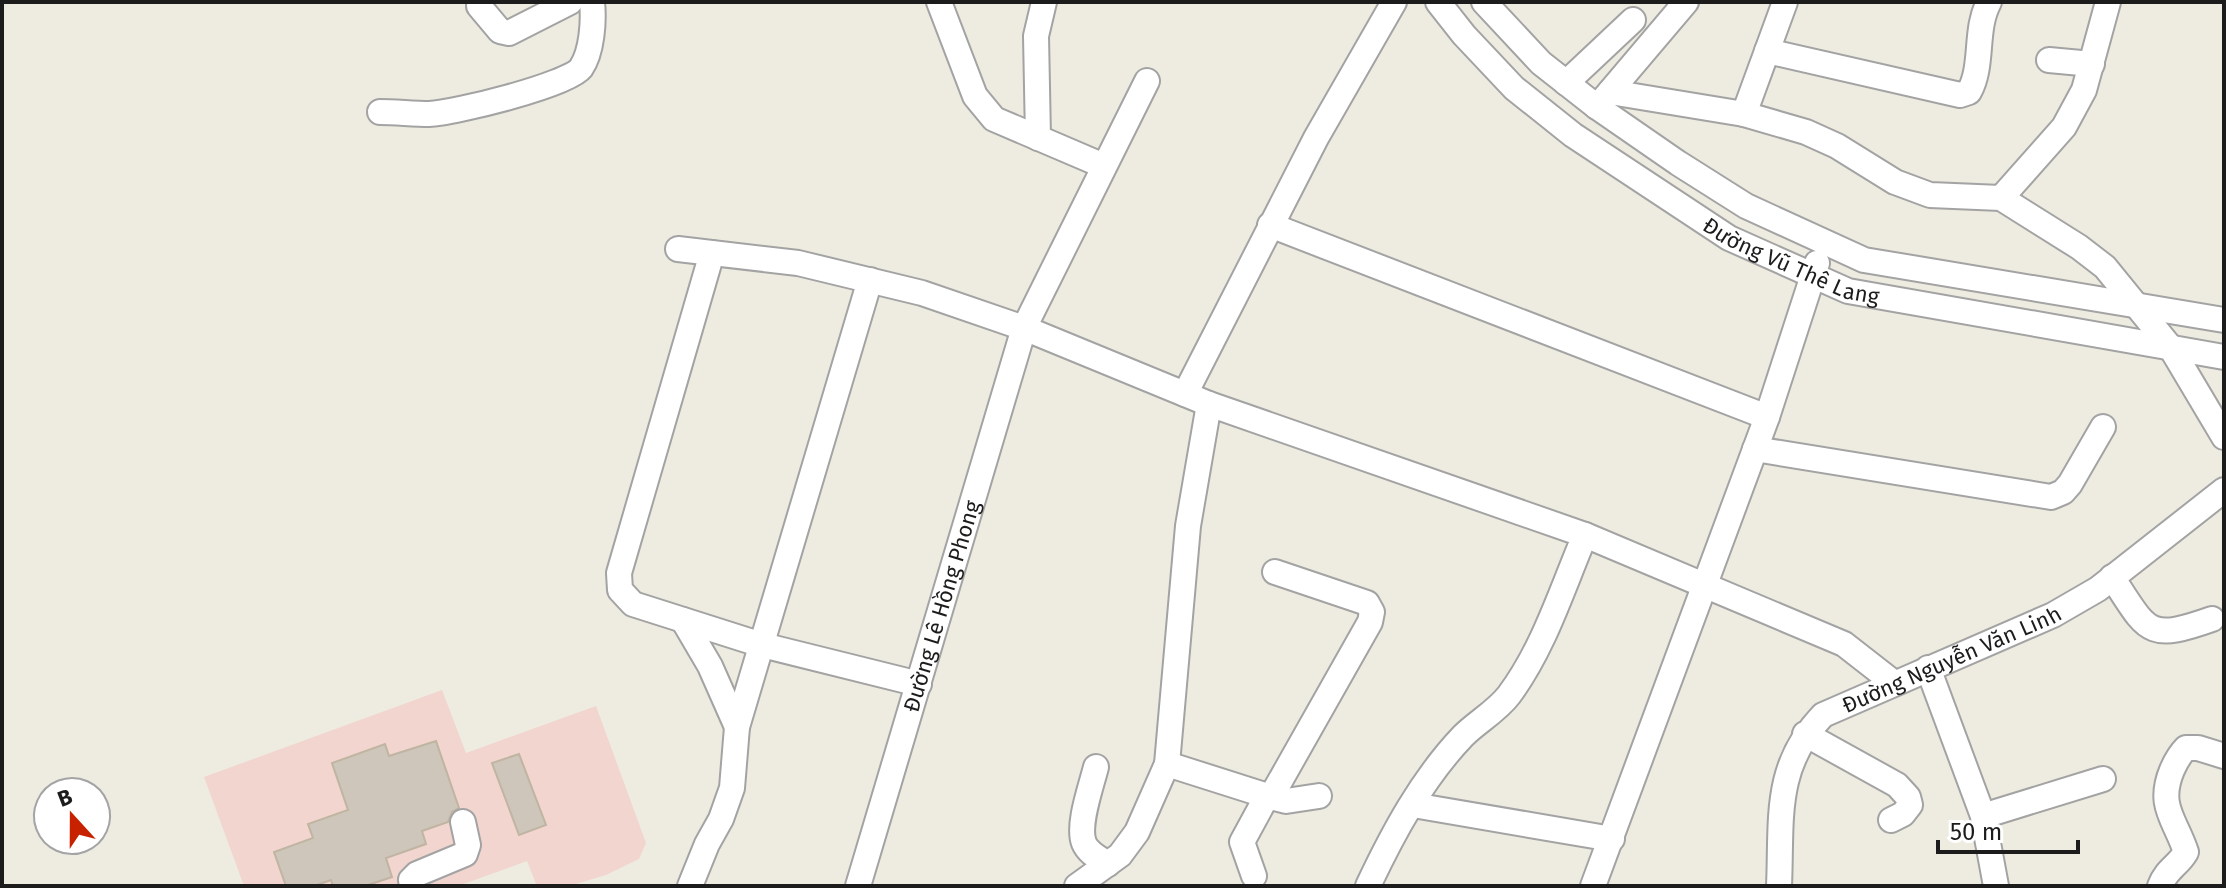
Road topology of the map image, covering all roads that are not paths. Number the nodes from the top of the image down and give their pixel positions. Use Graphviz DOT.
graph roads {
  1 [pos="570,2"];
  2 [pos="592,2"];
  3 [pos="939,2"];
  4 [pos="1044,2"];
  5 [pos="1394,2"];
  6 [pos="1438,2"];
  7 [pos="1484,2"];
  8 [pos="1686,2"];
  9 [pos="1785,2"];
  10 [pos="1989,2"];
  11 [pos="2108,2"];
  12 [pos="479,6"];
  13 [pos="1633,20"];
  14 [pos="1767,51"];
  15 [pos="2049,60"];
  16 [pos="2092,64"];
  17 [pos="1147,81"];
  18 [pos="1566,83"];
  19 [pos="1604,100"];
  20 [pos="380,112"];
  21 [pos="1744,114"];
  22 [pos="1038,138"];
  23 [pos="1104,166"];
  24 [pos="2001,198"];
  25 [pos="1270,225"];
  26 [pos="1825,242"];
  27 [pos="678,249"];
  28 [pos="712,253"];
  29 [pos="1812,276"];
  30 [pos="870,280"];
  31 [pos="2137,306"];
  32 [pos="2224,320"];
  33 [pos="1024,328"];
  34 [pos="2171,348"];
  35 [pos="2224,357"];
  36 [pos="1185,394"];
  37 [pos="1209,404"];
  38 [pos="1767,417"];
  39 [pos="2103,427"];
  40 [pos="2224,437"];
  41 [pos="1755,449"];
  42 [pos="2224,490"];
  43 [pos="1585,535"];
  44 [pos="1275,572"];
  45 [pos="2112,577"];
  46 [pos="1705,586"];
  47 [pos="2212,619"];
  48 [pos="683,620"];
  49 [pos="762,645"];
  50 [pos="1928,668"];
  51 [pos="1894,683"];
  52 [pos="919,684"];
  53 [pos="737,727"];
  54 [pos="1805,734"];
  55 [pos="2224,756"];
  56 [pos="1167,764"];
  57 [pos="1096,767"];
  58 [pos="2103,779"];
  59 [pos="1269,796"];
  60 [pos="1319,796"];
  61 [pos="1413,805"];
  62 [pos="1983,816"];
  63 [pos="1891,820"];
  64 [pos="463,822"];
  65 [pos="1612,839"];
  66 [pos="1108,864"];
  67 [pos="1254,876"];
  68 [pos="412,886"];
  69 [pos="690,886"];
  70 [pos="858,886"];
  71 [pos="1077,886"];
  72 [pos="1368,886"];
  73 [pos="1593,886"];
  74 [pos="1779,886"];
  75 [pos="1996,886"];
  76 [pos="2160,886"];
  1 -- 12 [label="street"];
  2 -- 20 [label="street"];
  3 -- 22 [label="street"];
  4 -- 22 [label="street"];
  5 -- 25 [label="street"];
  6 -- 29 [label="street, Đường Vũ Thê Lang"];
  7 -- 18 [label="street, Đường Vũ Thê Lang"];
  8 -- 19 [label="street"];
  9 -- 14 [label="street"];
  10 -- 14 [label="street"];
  11 -- 16 [label="street"];
  13 -- 18 [label="street"];
  14 -- 21 [label="street"];
  15 -- 16 [label="street"];
  16 -- 24 [label="street"];
  17 -- 23 [label="street, Đường Lê Hồng Phong"];
  18 -- 19 [label="street, Đường Vũ Thê Lang"];
  19 -- 21 [label="street"];
  19 -- 26 [label="street, Đường Vũ Thê Lang"];
  21 -- 24 [label="street"];
  22 -- 23 [label="street"];
  23 -- 33 [label="street, Đường Lê Hồng Phong"];
  24 -- 31 [label="street"];
  25 -- 36 [label="street"];
  25 -- 38 [label="street"];
  26 -- 29 [label="street"];
  26 -- 31 [label="street, Đường Vũ Thê Lang"];
  27 -- 28 [label="street"];
  28 -- 30 [label="street"];
  28 -- 48 [label="street"];
  29 -- 34 [label="street, Đường Vũ Thê Lang"];
  29 -- 38 [label="street"];
  30 -- 33 [label="street"];
  30 -- 49 [label="street"];
  31 -- 32 [label="street, Đường Vũ Thê Lang"];
  31 -- 34 [label="street"];
  33 -- 36 [label="street"];
  33 -- 52 [label="street, Đường Lê Hồng Phong"];
  34 -- 35 [label="street, Đường Vũ Thê Lang"];
  34 -- 40 [label="street"];
  36 -- 37 [label="street"];
  37 -- 43 [label="street"];
  37 -- 56 [label="street"];
  38 -- 41 [label="street"];
  39 -- 41 [label="street"];
  41 -- 46 [label="street"];
  42 -- 45 [label="street, Đường Nguyễn Văn Linh"];
  43 -- 46 [label="street"];
  43 -- 61 [label="street"];
  44 -- 59 [label="street"];
  45 -- 47 [label="street"];
  45 -- 50 [label="street, Đường Nguyễn Văn Linh"];
  46 -- 51 [label="street"];
  46 -- 65 [label="street"];
  48 -- 49 [label="street"];
  48 -- 53 [label="street"];
  49 -- 52 [label="street"];
  49 -- 53 [label="street"];
  50 -- 51 [label="street, Đường Nguyễn Văn Linh"];
  50 -- 62 [label="street"];
  51 -- 54 [label="street, Đường Nguyễn Văn Linh"];
  52 -- 70 [label="street, Đường Lê Hồng Phong"];
  53 -- 69 [label="street"];
  54 -- 63 [label="street"];
  54 -- 74 [label="street, Đường Nguyễn Văn Linh"];
  55 -- 76 [label="street"];
  56 -- 59 [label="street"];
  56 -- 66 [label="street"];
  57 -- 66 [label="street"];
  58 -- 62 [label="street"];
  59 -- 60 [label="street"];
  59 -- 67 [label="street"];
  61 -- 65 [label="street"];
  61 -- 72 [label="street"];
  62 -- 75 [label="street"];
  64 -- 68 [label="street"];
  65 -- 73 [label="street"];
  66 -- 71 [label="street"];
}
